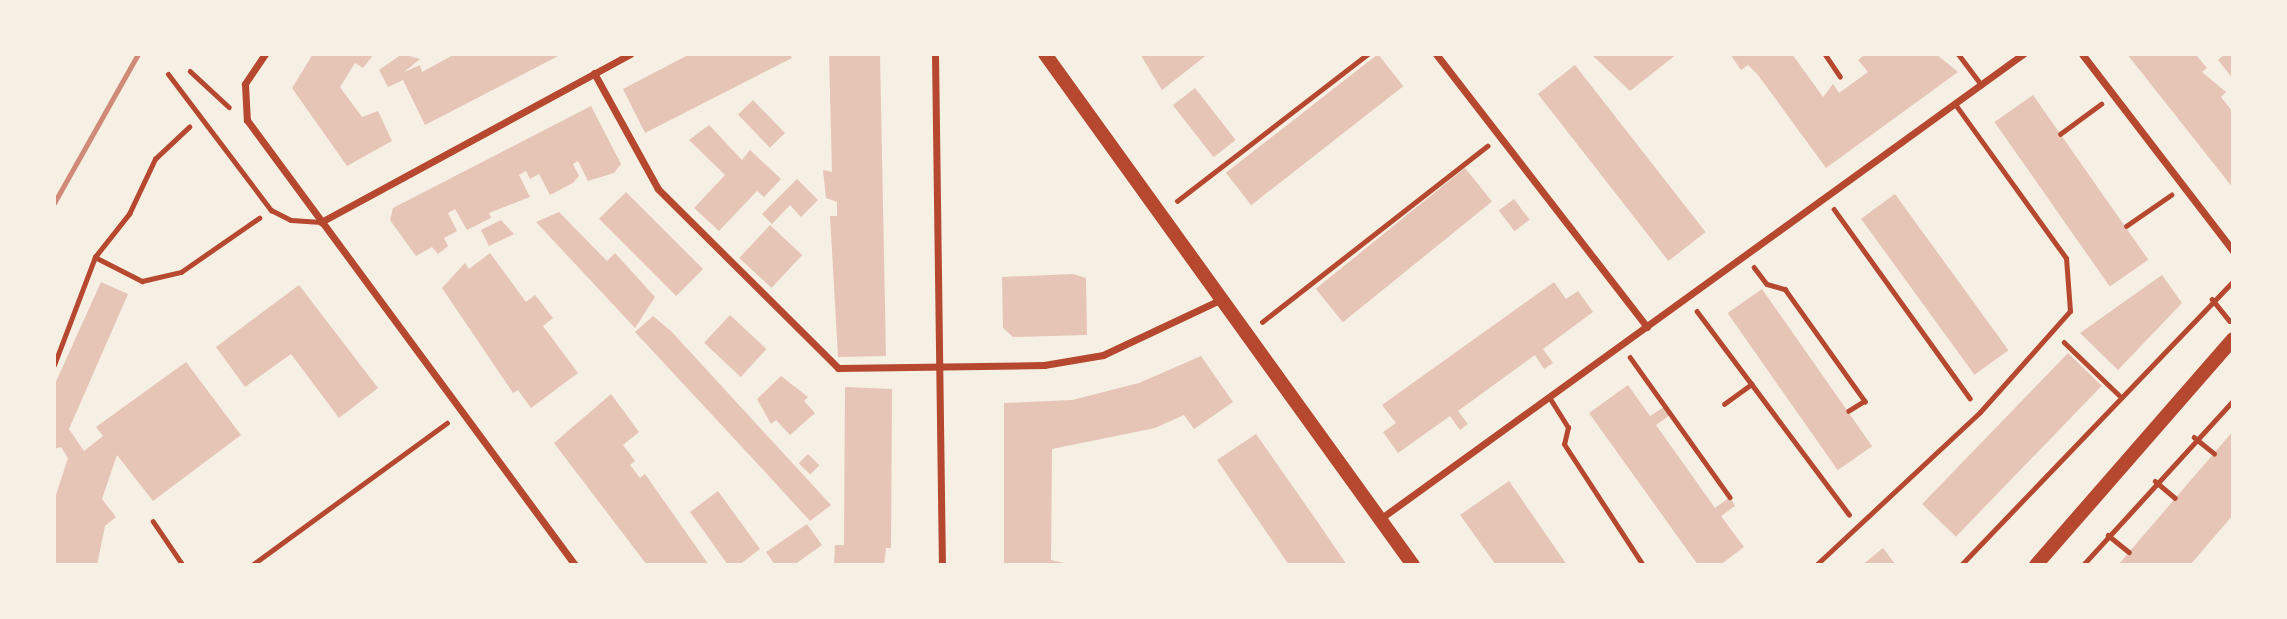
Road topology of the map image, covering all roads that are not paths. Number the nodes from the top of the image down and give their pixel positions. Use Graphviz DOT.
graph roads {
  1 [pos="265,54"];
  2 [pos="630,54"];
  3 [pos="935,54"];
  4 [pos="1045,54"];
  5 [pos="1436,54"];
  6 [pos="1958,54"];
  7 [pos="2023,54"];
  8 [pos="2082,54"];
  9 [pos="594,73"];
  10 [pos="168,74"];
  11 [pos="1981,85"];
  12 [pos="1955,104"];
  13 [pos="321,222"];
  14 [pos="2233,251"];
  15 [pos="1218,300"];
  16 [pos="1647,327"];
  17 [pos="2233,339"];
  18 [pos="941,369"];
  19 [pos="1549,397"];
  20 [pos="1380,519"];
  21 [pos="575,565"];
  22 [pos="942,565"];
  23 [pos="1413,565"];
  24 [pos="1643,565"];
  25 [pos="1816,565"];
  26 [pos="2036,565"];
  1 -- 13 [label="street"];
  2 -- 9 [label="street"];
  3 -- 18 [label="street"];
  4 -- 15 [label="main road"];
  5 -- 16 [label="street"];
  6 -- 11 [label="lane"];
  7 -- 11 [label="street"];
  8 -- 14 [label="street"];
  9 -- 13 [label="street"];
  9 -- 18 [label="street"];
  10 -- 13 [label="lane"];
  11 -- 12 [label="street"];
  12 -- 16 [label="street"];
  12 -- 25 [label="lane"];
  13 -- 21 [label="street"];
  15 -- 18 [label="street"];
  15 -- 20 [label="main road"];
  16 -- 19 [label="street"];
  17 -- 26 [label="main road"];
  18 -- 22 [label="street"];
  19 -- 20 [label="street"];
  19 -- 24 [label="lane"];
  20 -- 23 [label="main road"];
}
